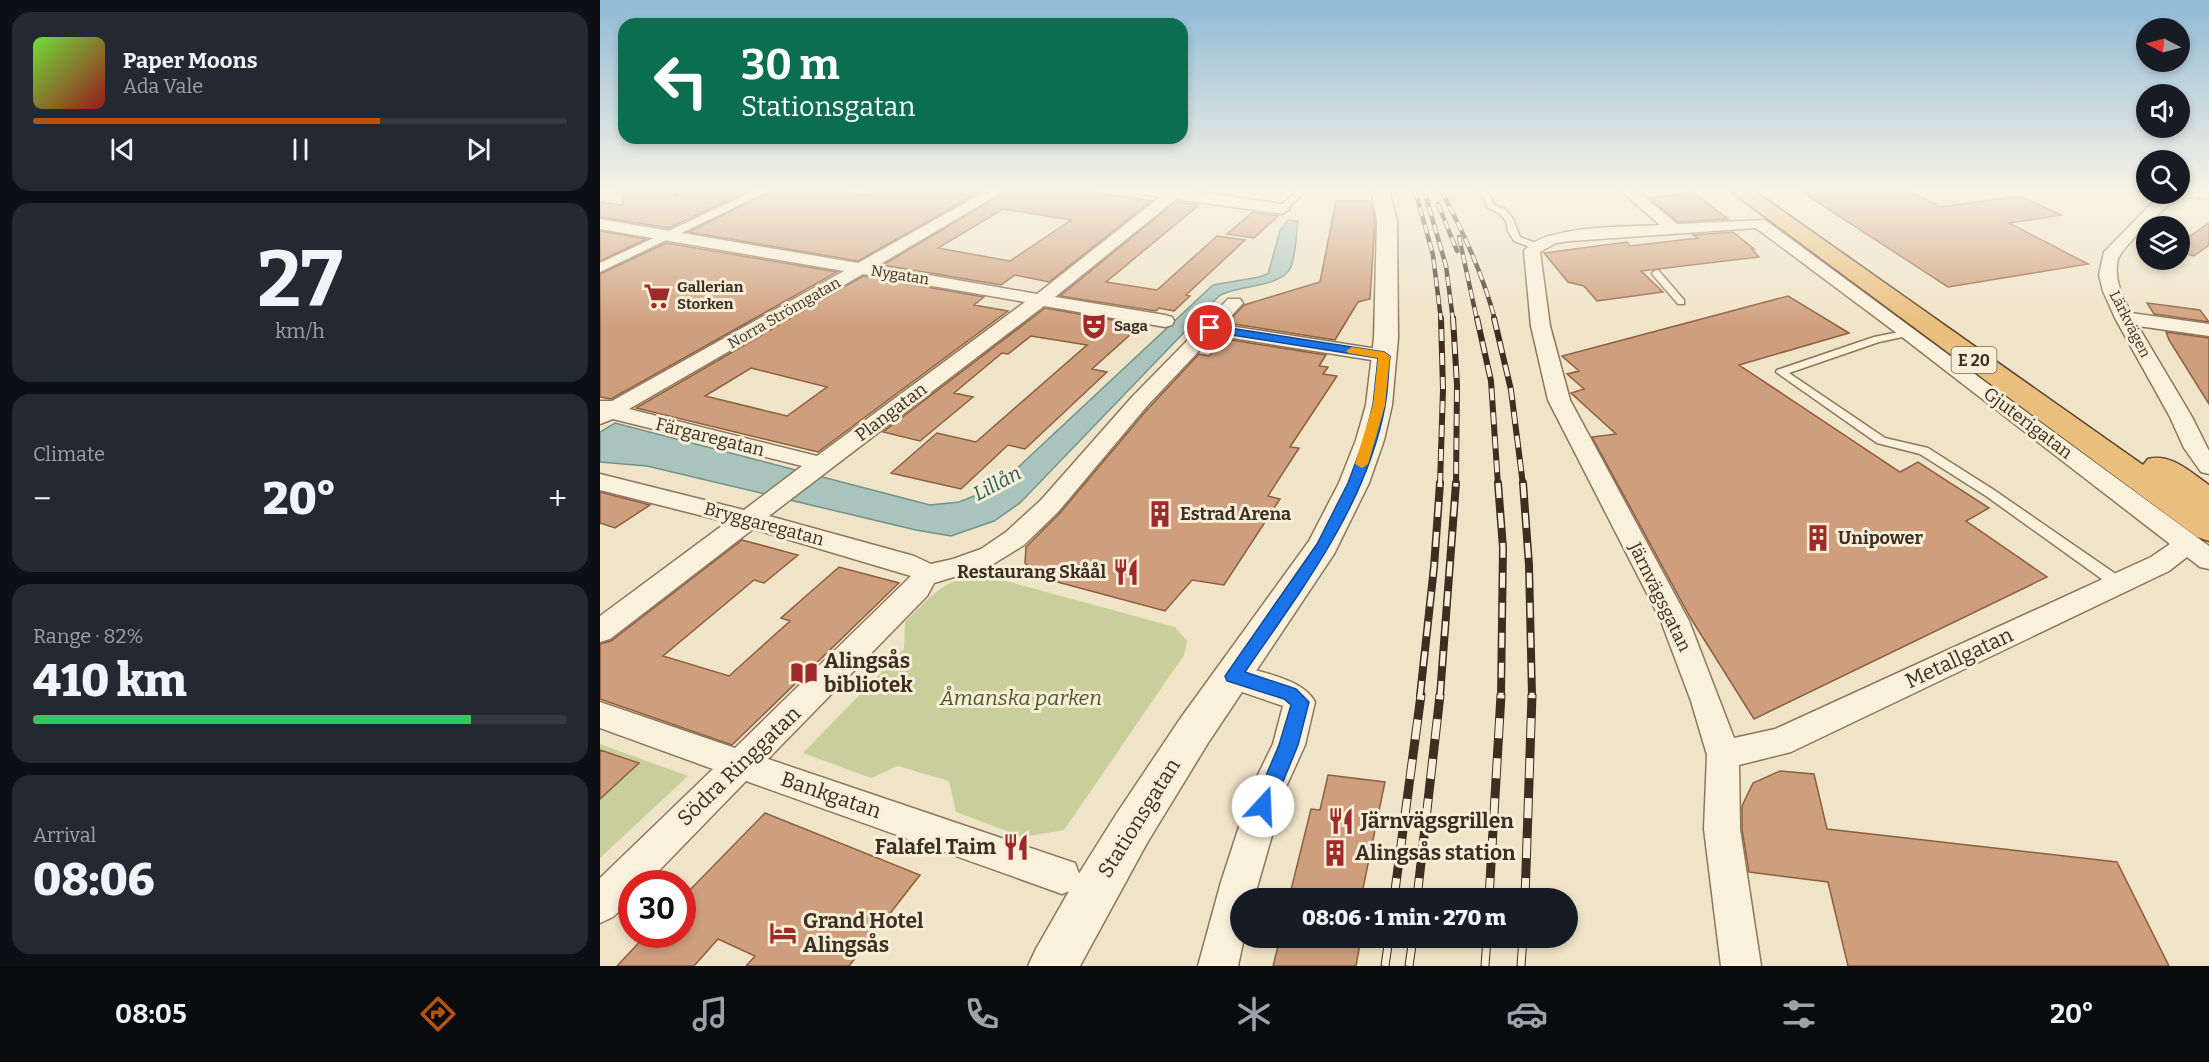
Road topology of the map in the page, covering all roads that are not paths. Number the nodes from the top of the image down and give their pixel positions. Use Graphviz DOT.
graph roads {
  1 [pos="670,235"];
  2 [pos="920,235"];
  3 [pos="1122,235"];
  4 [pos="1387,235"];
  5 [pos="1515,235"];
  6 [pos="1587,235"];
  7 [pos="1775,235"];
  8 [pos="1798,235"];
  9 [pos="1827,235"];
  10 [pos="2130,235"];
  11 [pos="1537,245"];
  12 [pos="600,268"];
  13 [pos="861,269"];
  14 [pos="1656,273"];
  15 [pos="1041,298"];
  16 [pos="1234,303"];
  17 [pos="1681,303"];
  18 [pos="2124,318"];
  19 [pos="1165,321"];
  20 [pos="1210,328"];
  21 [pos="2209,330"];
  22 [pos="1909,333"];
  23 [pos="1384,356"];
  24 [pos="604,411"];
  25 [pos="2209,467"];
  26 [pos="816,468"];
  27 [pos="600,482"];
  28 [pos="2209,501"];
  29 [pos="748,519"];
  30 [pos="2202,544"];
  31 [pos="925,575"];
  32 [pos="2118,583"];
  33 [pos="600,631"];
  34 [pos="1233,676"];
  35 [pos="600,715"];
  36 [pos="1723,755"];
  37 [pos="741,764"];
  38 [pos="1062,876"];
  39 [pos="600,904"];
  40 [pos="1053,966"];
  41 [pos="1218,966"];
  42 [pos="1741,966"];
  1 -- 12 [label="street"];
  1 -- 13 [label="street, Nygatan"];
  2 -- 13 [label="street, Norra Strömgatan"];
  3 -- 15 [label="street, Plangatan"];
  4 -- 23 [label="street, Stationsgatan"];
  5 -- 11 [label="lane"];
  6 -- 11 [label="street"];
  7 -- 22 [label="street, Gjuterigatan"];
  8 -- 30 [label="highway, E 20"];
  9 -- 28 [label="highway, E 20"];
  10 -- 18 [label="street, Lärkvägen"];
  11 -- 36 [label="street, Järnvägsgatan"];
  13 -- 15 [label="street, Nygatan"];
  13 -- 24 [label="street, Norra Strömgatan"];
  14 -- 17 [label="lane"];
  15 -- 19 [label="street, Nygatan"];
  15 -- 26 [label="street, Plangatan"];
  16 -- 20 [label="street"];
  18 -- 21 [label="street"];
  18 -- 25 [label="street, Lärkvägen"];
  20 -- 23 [label="street"];
  20 -- 31 [label="street"];
  22 -- 30 [label="street, Gjuterigatan"];
  22 -- 32 [label="lane"];
  23 -- 34 [label="street, Stationsgatan"];
  24 -- 26 [label="street, Färgaregatan"];
  26 -- 29 [label="street, Plangatan"];
  27 -- 29 [label="street, Bryggaregatan"];
  29 -- 31 [label="street, Bryggaregatan"];
  29 -- 33 [label="street, Plangatan"];
  30 -- 32 [label="street, Metallgatan"];
  31 -- 37 [label="street, Södra Ringgatan"];
  32 -- 36 [label="street, Metallgatan"];
  34 -- 40 [label="street, Stationsgatan"];
  34 -- 41 [label="street"];
  35 -- 37 [label="street, Bankgatan"];
  36 -- 42 [label="street, Järnvägsgatan"];
  37 -- 38 [label="street, Bankgatan"];
  37 -- 39 [label="street, Södra Ringgatan"];
}
